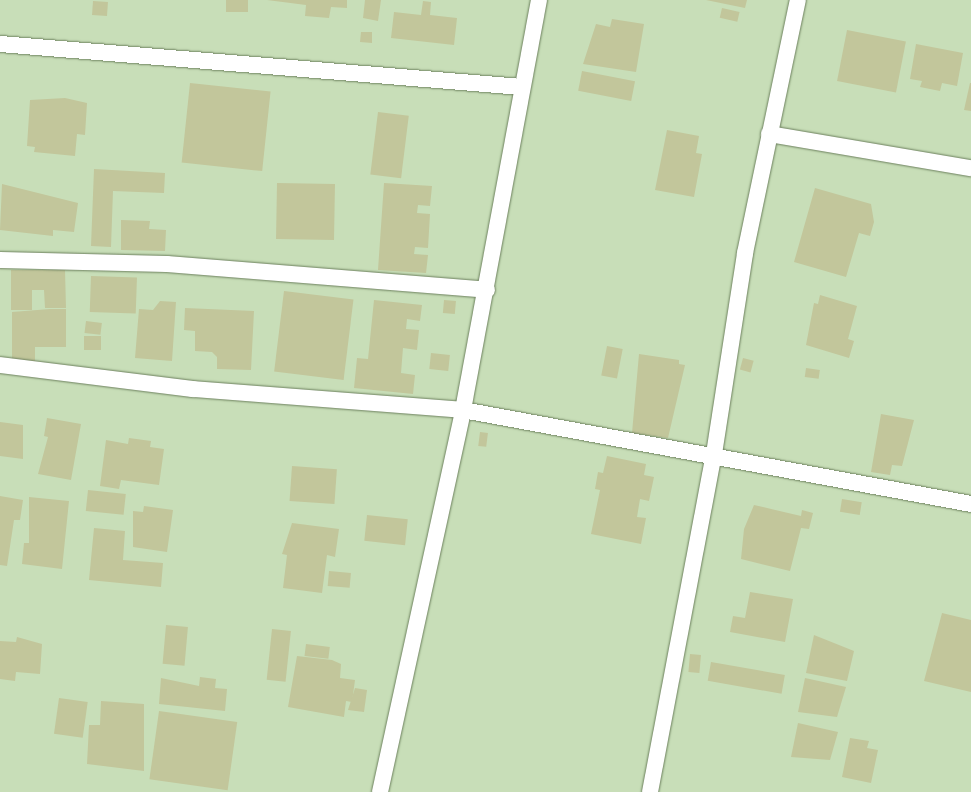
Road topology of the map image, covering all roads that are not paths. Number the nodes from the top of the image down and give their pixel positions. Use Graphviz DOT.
graph roads {
  1 [pos="539,0"];
  2 [pos="798,0"];
  3 [pos="0,44"];
  4 [pos="522,87"];
  5 [pos="769,134"];
  6 [pos="971,168"];
  7 [pos="0,260"];
  8 [pos="487,290"];
  9 [pos="0,365"];
  10 [pos="463,410"];
  11 [pos="714,454"];
  12 [pos="971,504"];
  13 [pos="380,792"];
  14 [pos="650,792"];
  1 -- 4 [label="street"];
  2 -- 5 [label="street"];
  3 -- 4 [label="street"];
  4 -- 8 [label="street"];
  5 -- 6 [label="street"];
  5 -- 11 [label="street"];
  7 -- 8 [label="street"];
  8 -- 10 [label="street"];
  9 -- 10 [label="street"];
  10 -- 11 [label="street"];
  10 -- 13 [label="street"];
  11 -- 12 [label="street"];
  11 -- 14 [label="street"];
}
